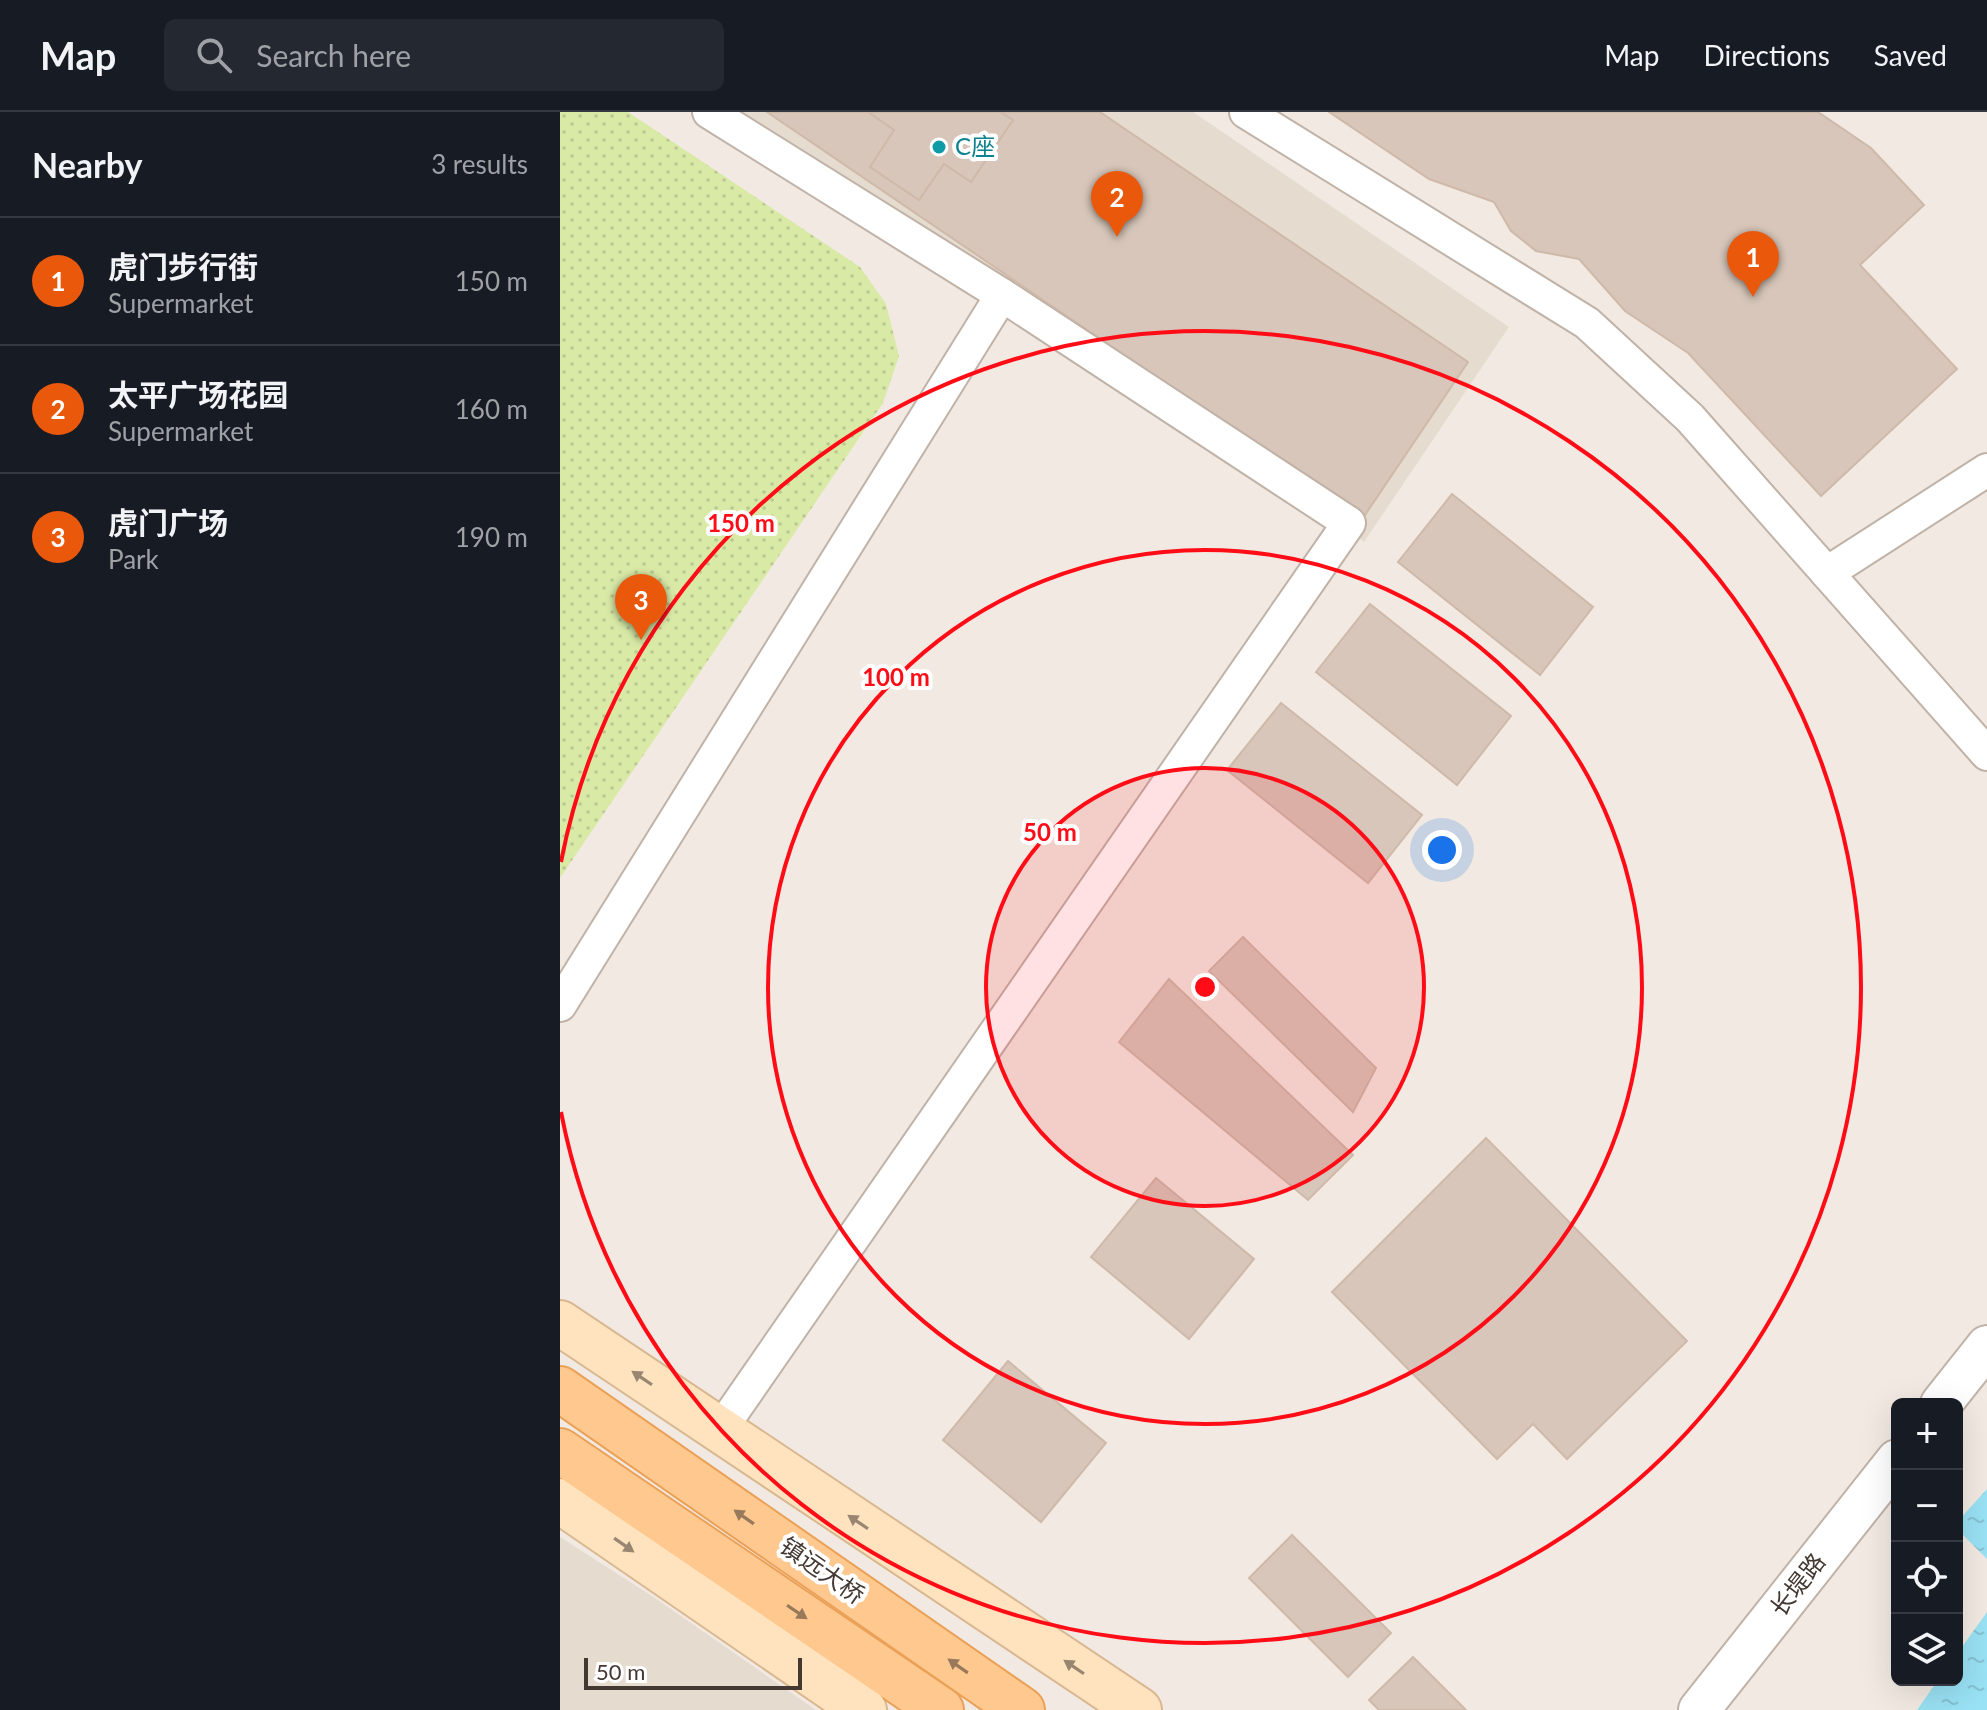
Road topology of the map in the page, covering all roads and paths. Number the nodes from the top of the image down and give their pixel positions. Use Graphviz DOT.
graph roads {
  1 [pos="709,112"];
  2 [pos="1246,112"];
  3 [pos="1002,295"];
  4 [pos="1987,470"];
  5 [pos="1827,573"];
  6 [pos="1987,754"];
  7 [pos="560,1005"];
  8 [pos="560,1323"];
  9 [pos="1987,1346"];
  10 [pos="560,1389"];
  11 [pos="1946,1398"];
  12 [pos="720,1430"];
  13 [pos="577,1462"];
  14 [pos="1891,1468"];
  15 [pos="560,1501"];
  16 [pos="864,1710"];
  17 [pos="941,1710"];
  18 [pos="1022,1710"];
  19 [pos="1139,1710"];
  20 [pos="1699,1710"];
  1 -- 3 [label="street"];
  2 -- 5 [label="street"];
  3 -- 7 [label="street"];
  3 -- 12 [label="street"];
  4 -- 5 [label="street"];
  5 -- 6 [label="street"];
  12 -- 8 [label="main road, one-way"];
  9 -- 11 [label="street"];
  18 -- 10 [label="main road, 镇远大桥, one-way"];
  19 -- 12 [label="main road, one-way"];
  13 -- 17 [label="main road, 镇远大桥, one-way"];
  14 -- 20 [label="street, 长堤路"];
  15 -- 16 [label="main road, one-way"];
}
